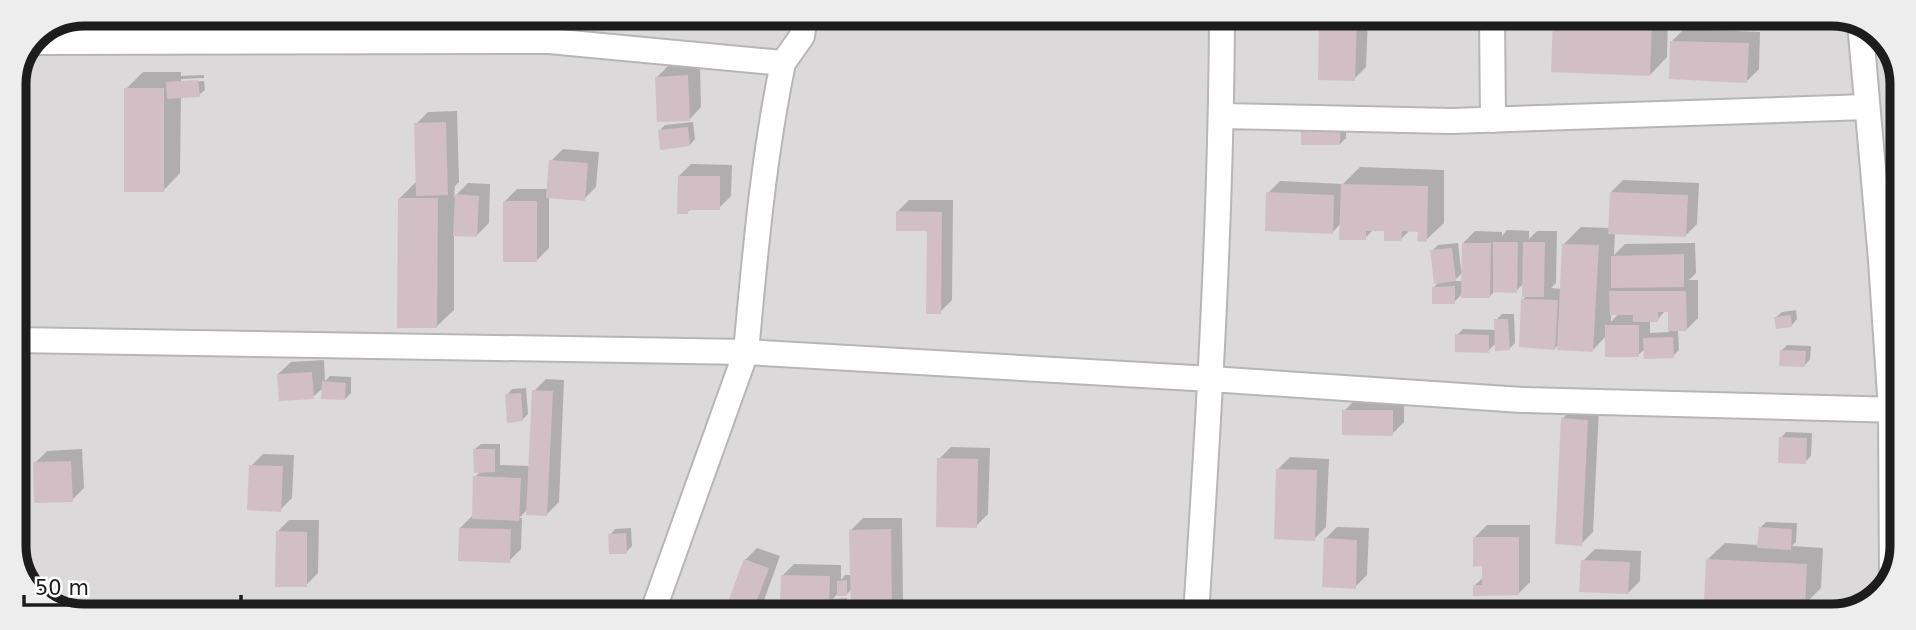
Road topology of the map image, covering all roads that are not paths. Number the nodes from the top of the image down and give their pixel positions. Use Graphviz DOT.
graph roads {
  1 [pos="234,26"];
  2 [pos="548,26"];
  3 [pos="803,26"];
  4 [pos="1222,26"];
  5 [pos="1492,26"];
  6 [pos="1861,34"];
  7 [pos="235,41"];
  8 [pos="549,41"];
  9 [pos="44,42"];
  10 [pos="783,63"];
  11 [pos="1867,107"];
  12 [pos="1222,116"];
  13 [pos="1493,120"];
  14 [pos="26,340"];
  15 [pos="746,352"];
  16 [pos="1890,356"];
  17 [pos="1211,379"];
  18 [pos="1890,410"];
  19 [pos="656,604"];
  20 [pos="1197,604"];
  1 -- 7 [label="street"];
  2 -- 8 [label="street"];
  3 -- 10 [label="street"];
  4 -- 12 [label="street"];
  5 -- 13 [label="street"];
  6 -- 11 [label="street"];
  7 -- 8 [label="street"];
  7 -- 9 [label="street"];
  8 -- 10 [label="street"];
  10 -- 15 [label="street"];
  11 -- 13 [label="street"];
  11 -- 16 [label="street"];
  12 -- 13 [label="street"];
  12 -- 17 [label="street"];
  14 -- 15 [label="street"];
  15 -- 17 [label="street"];
  15 -- 19 [label="street"];
  17 -- 18 [label="street"];
  17 -- 20 [label="street"];
}
